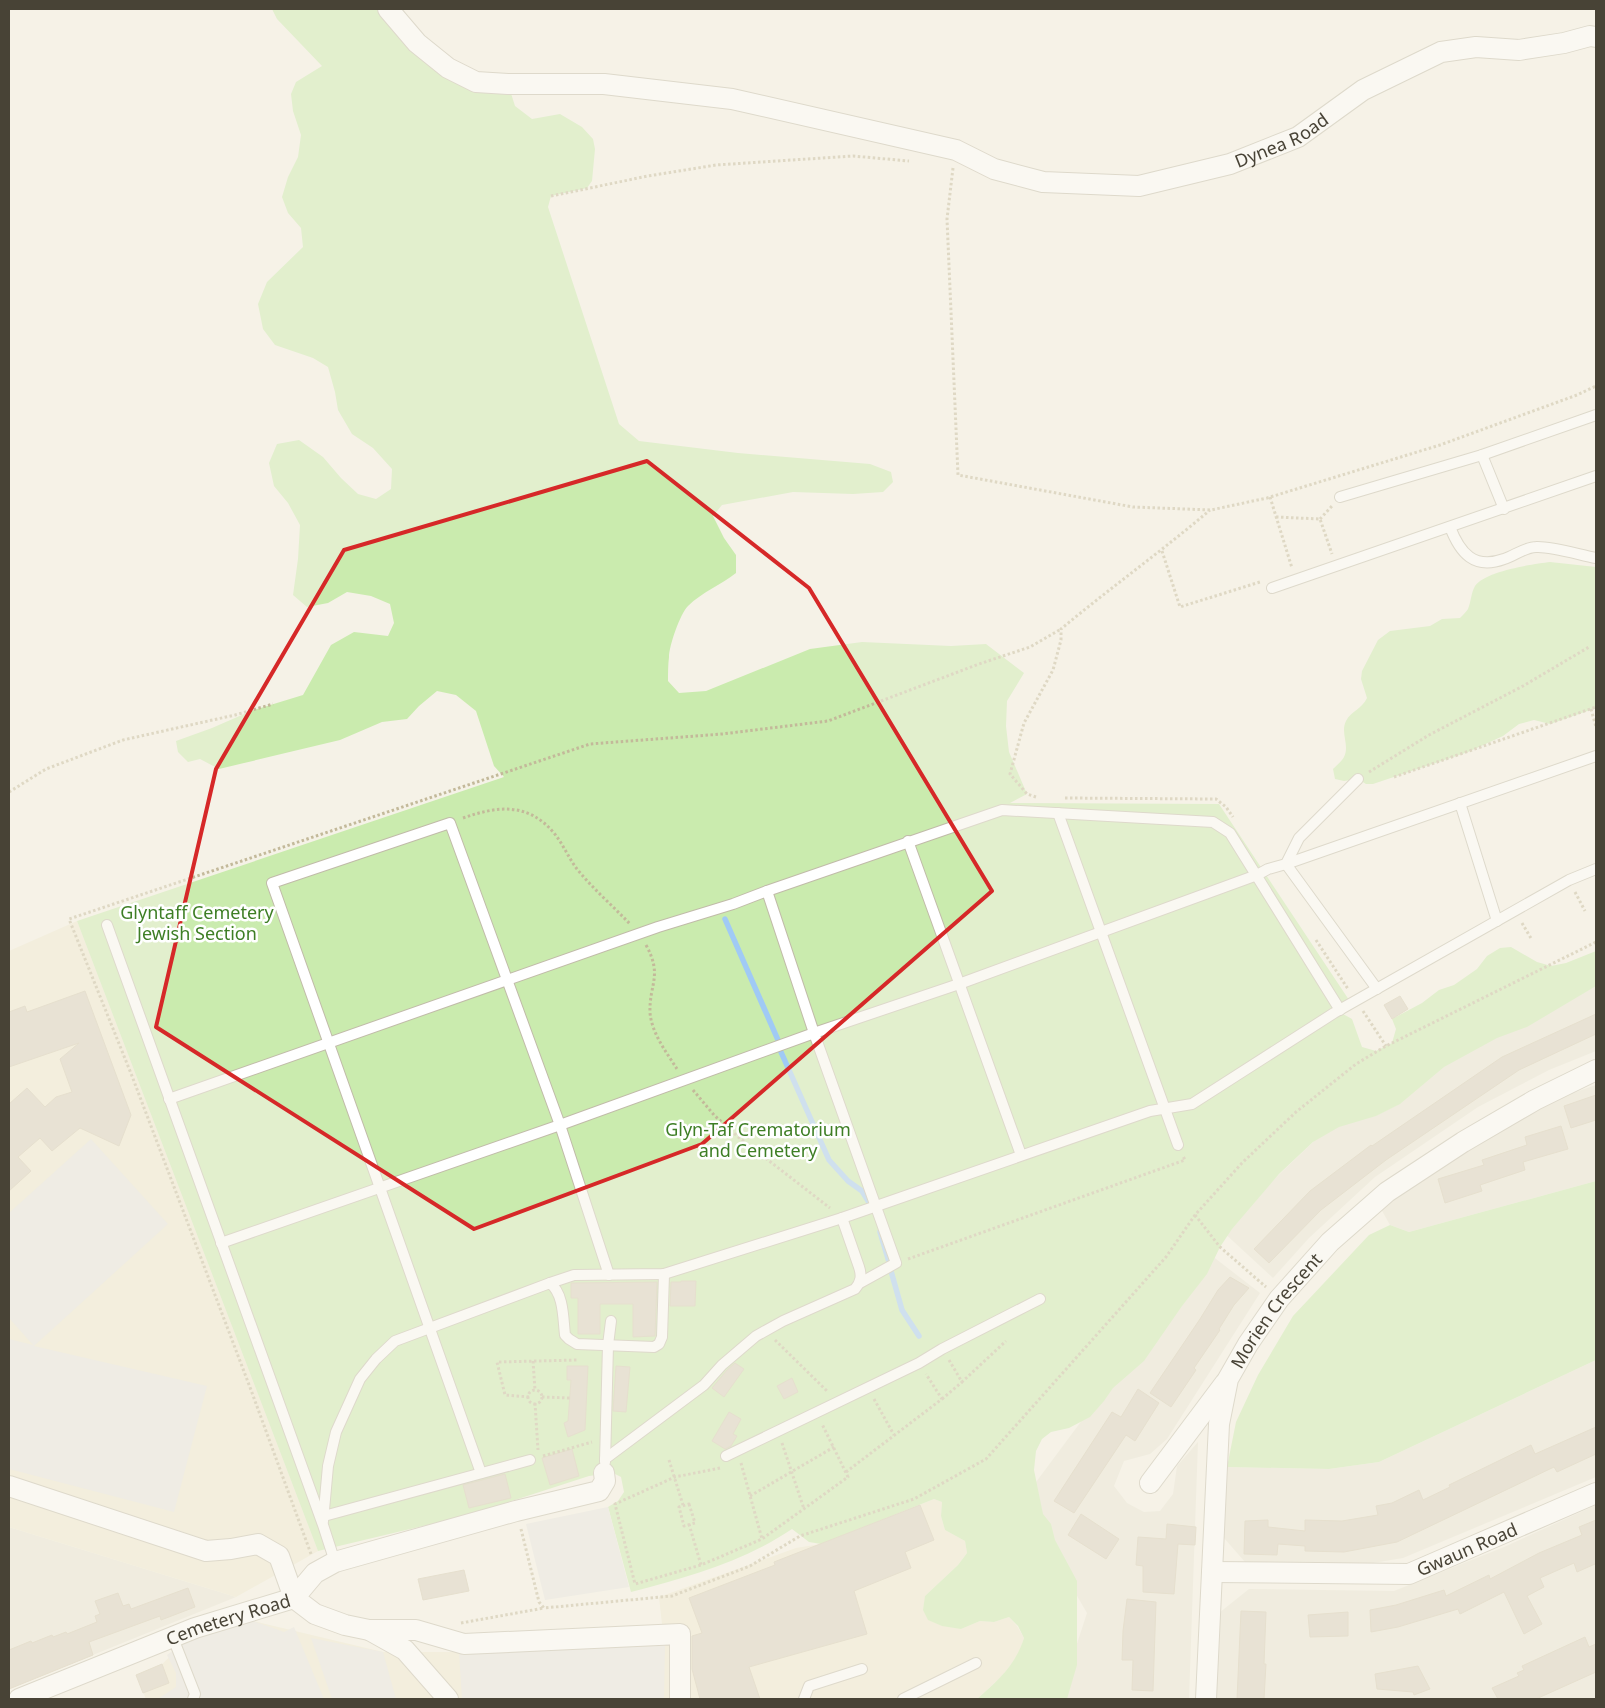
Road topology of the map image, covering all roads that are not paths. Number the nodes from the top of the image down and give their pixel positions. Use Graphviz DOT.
graph roads {
  1 [pos="388,9"];
  2 [pos="1596,37"];
  3 [pos="1596,415"];
  4 [pos="1482,454"];
  5 [pos="1596,476"];
  6 [pos="1340,497"];
  7 [pos="1504,509"];
  8 [pos="1450,527"];
  9 [pos="1596,558"];
  10 [pos="1272,588"];
  11 [pos="1596,756"];
  12 [pos="1358,779"];
  13 [pos="1460,803"];
  14 [pos="1058,813"];
  15 [pos="908,841"];
  16 [pos="1286,864"];
  17 [pos="1596,868"];
  18 [pos="1257,875"];
  19 [pos="767,890"];
  20 [pos="1497,921"];
  21 [pos="107,925"];
  22 [pos="1101,932"];
  23 [pos="507,979"];
  24 [pos="959,984"];
  25 [pos="1377,989"];
  26 [pos="1340,1010"];
  27 [pos="814,1033"];
  28 [pos="329,1042"];
  29 [pos="1596,1070"];
  30 [pos="169,1099"];
  31 [pos="1164,1108"];
  32 [pos="560,1125"];
  33 [pos="1178,1145"];
  34 [pos="1021,1155"];
  35 [pos="380,1187"];
  36 [pos="876,1206"];
  37 [pos="842,1218"];
  38 [pos="221,1243"];
  39 [pos="609,1274"];
  40 [pos="664,1274"];
  41 [pos="550,1283"];
  42 [pos="860,1283"];
  43 [pos="1040,1299"];
  44 [pos="612,1321"];
  45 [pos="430,1328"];
  46 [pos="608,1345"];
  47 [pos="1228,1379"];
  48 [pos="530,1460"];
  49 [pos="728,1463"];
  50 [pos="605,1466"];
  51 [pos="481,1473"];
  52 [pos="1150,1483"];
  53 [pos="9,1486"];
  54 [pos="1596,1493"];
  55 [pos="323,1520"];
  56 [pos="335,1562"];
  57 [pos="1212,1572"];
  58 [pos="294,1598"];
  59 [pos="369,1630"];
  60 [pos="173,1638"];
  61 [pos="976,1663"];
  62 [pos="862,1669"];
  63 [pos="19,1699"];
  64 [pos="193,1699"];
  65 [pos="448,1699"];
  66 [pos="680,1699"];
  67 [pos="804,1699"];
  68 [pos="903,1699"];
  69 [pos="1206,1699"];
  1 -- 2 [label="street, Dynea Road"];
  3 -- 4 [label="lane"];
  4 -- 6 [label="lane"];
  4 -- 7 [label="lane"];
  5 -- 7 [label="lane"];
  7 -- 8 [label="lane"];
  8 -- 9 [label="lane"];
  8 -- 10 [label="lane"];
  11 -- 13 [label="lane"];
  12 -- 16 [label="lane"];
  13 -- 16 [label="lane"];
  13 -- 20 [label="lane"];
  14 -- 15 [label="lane"];
  14 -- 18 [label="lane"];
  14 -- 22 [label="lane"];
  15 -- 19 [label="lane"];
  15 -- 24 [label="lane"];
  16 -- 18 [label="lane"];
  16 -- 25 [label="lane"];
  17 -- 20 [label="lane"];
  18 -- 22 [label="lane"];
  18 -- 26 [label="lane"];
  19 -- 23 [label="lane"];
  19 -- 27 [label="lane"];
  20 -- 25 [label="lane"];
  21 -- 30 [label="lane"];
  22 -- 24 [label="lane"];
  22 -- 31 [label="lane"];
  23 -- 28 [label="lane"];
  23 -- 28 [label="lane"];
  23 -- 32 [label="lane"];
  24 -- 27 [label="lane"];
  24 -- 34 [label="lane"];
  25 -- 26 [label="lane"];
  26 -- 31 [label="lane"];
  27 -- 32 [label="lane"];
  27 -- 36 [label="lane"];
  28 -- 30 [label="lane"];
  28 -- 35 [label="lane"];
  29 -- 47 [label="street, Morien Crescent"];
  30 -- 38 [label="lane"];
  31 -- 33 [label="lane"];
  31 -- 34 [label="lane"];
  32 -- 35 [label="lane"];
  32 -- 39 [label="lane"];
  34 -- 36 [label="lane"];
  35 -- 38 [label="lane"];
  35 -- 45 [label="lane"];
  36 -- 37 [label="lane"];
  36 -- 42 [label="lane"];
  37 -- 40 [label="lane"];
  37 -- 42 [label="lane"];
  38 -- 55 [label="lane"];
  39 -- 40 [label="lane"];
  39 -- 41 [label="lane"];
  40 -- 46 [label="lane"];
  41 -- 45 [label="lane"];
  41 -- 46 [label="lane"];
  42 -- 50 [label="lane"];
  43 -- 49 [label="lane"];
  44 -- 46 [label="lane"];
  45 -- 51 [label="lane"];
  45 -- 55 [label="lane"];
  46 -- 50 [label="lane"];
  47 -- 52 [label="street"];
  47 -- 57 [label="street, Morien Crescent"];
  48 -- 51 [label="lane"];
  50 -- 56 [label="street, Cemetery Road"];
  51 -- 55 [label="lane"];
  53 -- 58 [label="street"];
  54 -- 57 [label="street, Gwaun Road"];
  55 -- 56 [label="lane"];
  56 -- 58 [label="street, Cemetery Road"];
  57 -- 69 [label="street, Morien Crescent"];
  58 -- 59 [label="street"];
  58 -- 60 [label="street, Cemetery Road"];
  59 -- 65 [label="street"];
  59 -- 66 [label="street"];
  60 -- 63 [label="street, Cemetery Road"];
  60 -- 64 [label="lane"];
  61 -- 68 [label="lane"];
  62 -- 67 [label="lane"];
}
